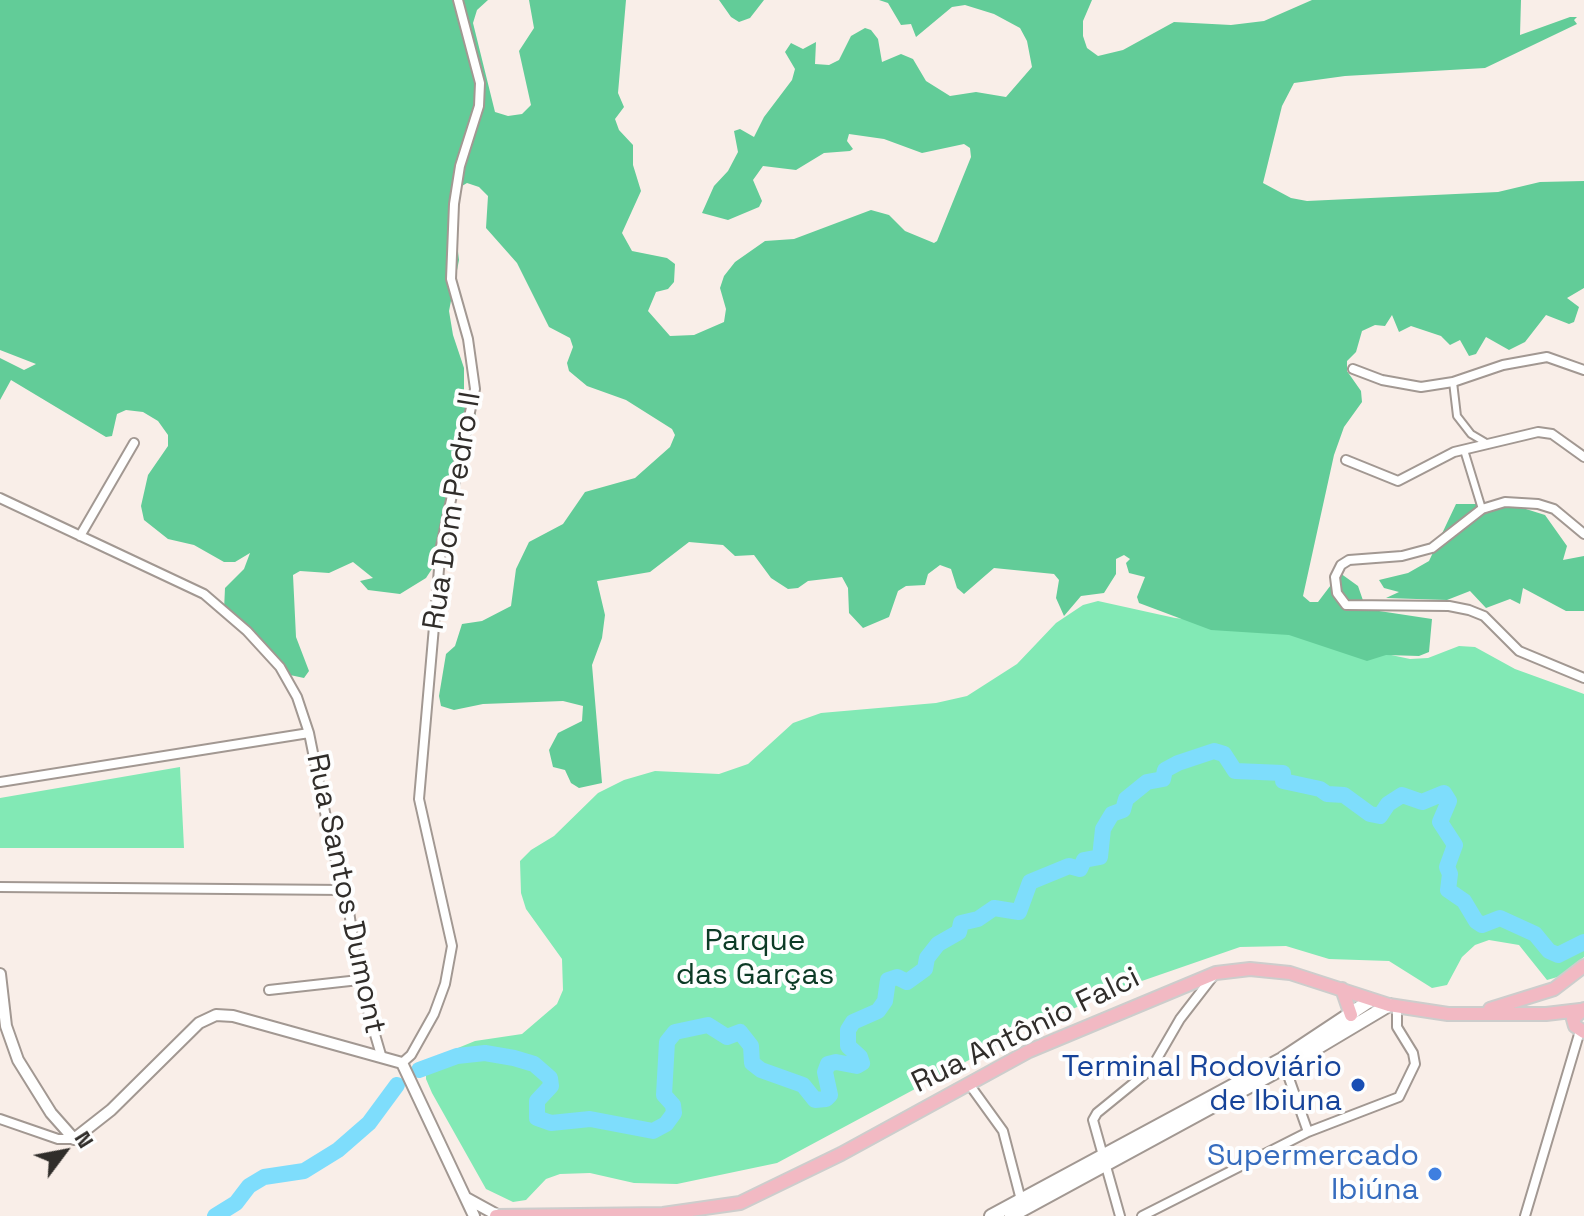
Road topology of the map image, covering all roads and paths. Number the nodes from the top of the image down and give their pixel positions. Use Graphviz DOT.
graph roads {
  1 [pos="458,0"];
  2 [pos="1353,369"];
  3 [pos="1584,370"];
  4 [pos="1453,382"];
  5 [pos="134,443"];
  6 [pos="1489,446"];
  7 [pos="1464,450"];
  8 [pos="1584,457"];
  9 [pos="1346,460"];
  10 [pos="0,498"];
  11 [pos="1482,509"];
  12 [pos="1584,534"];
  13 [pos="80,536"];
  14 [pos="1584,678"];
  15 [pos="309,733"];
  16 [pos="0,782"];
  17 [pos="0,887"];
  18 [pos="344,890"];
  19 [pos="1584,966"];
  20 [pos="1216,973"];
  21 [pos="0,974"];
  22 [pos="359,980"];
  23 [pos="1342,989"];
  24 [pos="269,990"];
  25 [pos="1371,1000"];
  26 [pos="1393,1005"];
  27 [pos="1582,1009"];
  28 [pos="1474,1014"];
  29 [pos="1546,1014"];
  30 [pos="1351,1015"];
  31 [pos="1579,1029"];
  32 [pos="381,1055"];
  33 [pos="402,1063"];
  34 [pos="1284,1063"];
  35 [pos="969,1084"];
  36 [pos="0,1119"];
  37 [pos="1308,1132"];
  38 [pos="74,1139"];
  39 [pos="1103,1160"];
  40 [pos="465,1197"];
  41 [pos="1020,1210"];
  42 [pos="538,1215"];
  43 [pos="474,1216"];
  44 [pos="497,1216"];
  45 [pos="991,1216"];
  46 [pos="1120,1216"];
  47 [pos="1142,1216"];
  48 [pos="1525,1216"];
  1 -- 33 [label="street, Rua Dom Pedro II"];
  2 -- 4 [label="street"];
  3 -- 4 [label="street"];
  4 -- 6 [label="street"];
  5 -- 13 [label="street"];
  6 -- 7 [label="street"];
  6 -- 8 [label="street"];
  7 -- 9 [label="street"];
  7 -- 11 [label="street"];
  10 -- 13 [label="street, Rua Santos Dumont"];
  11 -- 12 [label="street"];
  11 -- 14 [label="street"];
  13 -- 15 [label="street, Rua Santos Dumont"];
  15 -- 16 [label="street"];
  15 -- 18 [label="street, Rua Santos Dumont"];
  17 -- 18 [label="street"];
  18 -- 22 [label="street, Rua Santos Dumont"];
  19 -- 28 [label="main road"];
  20 -- 23 [label="main road, Rua Antônio Falci"];
  20 -- 35 [label="main road, Rua Antônio Falci"];
  20 -- 39 [label="street"];
  21 -- 38 [label="street"];
  22 -- 24 [label="street"];
  22 -- 32 [label="street, Rua Santos Dumont"];
  23 -- 25 [label="main road, Rua Antônio Falci"];
  23 -- 30 [label="main road"];
  25 -- 26 [label="main road, Rua Antônio Falci"];
  25 -- 30 [label="main road"];
  26 -- 28 [label="main road, Rua Antônio Falci"];
  26 -- 34 [label="main road"];
  26 -- 37 [label="street"];
  27 -- 29 [label="main road, Rua Antônio Falci"];
  27 -- 31 [label="main road"];
  28 -- 29 [label="main road, Rua Antônio Falci"];
  29 -- 31 [label="main road, Rua Antônio Falci"];
  30 -- 34 [label="main road"];
  31 -- 48 [label="street"];
  32 -- 33 [label="street"];
  32 -- 38 [label="street"];
  33 -- 40 [label="street"];
  34 -- 37 [label="street"];
  34 -- 39 [label="main road"];
  35 -- 41 [label="street"];
  35 -- 42 [label="main road, Rua Antônio Falci"];
  36 -- 38 [label="street"];
  37 -- 47 [label="street"];
  39 -- 41 [label="main road"];
  39 -- 46 [label="street"];
  40 -- 43 [label="street"];
  40 -- 44 [label="street"];
  41 -- 45 [label="main road"];
  42 -- 44 [label="main road, Rua Antônio Falci"];
}
